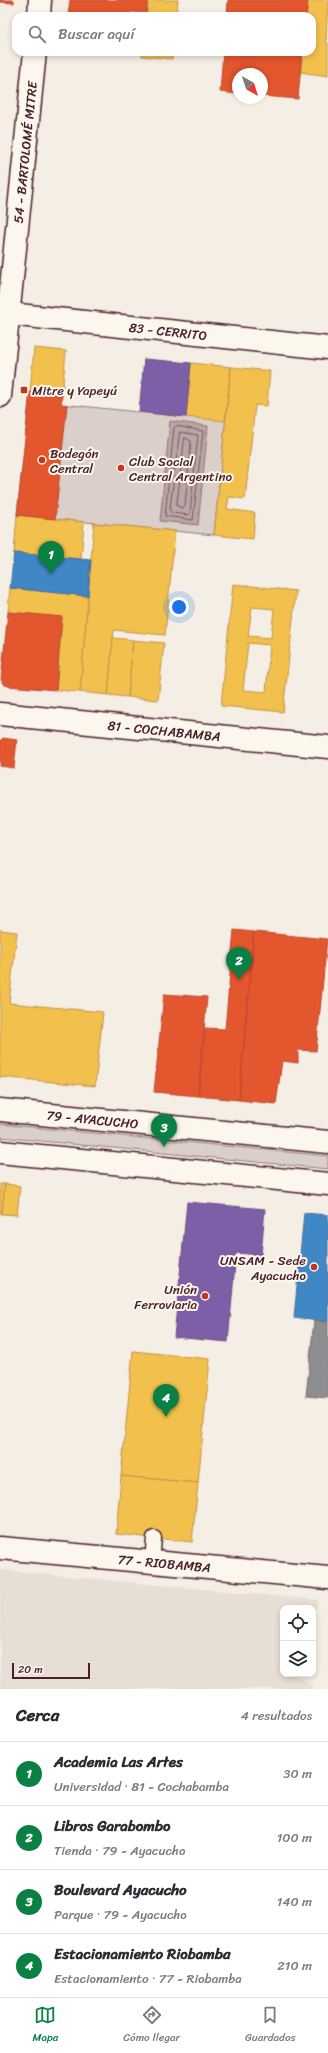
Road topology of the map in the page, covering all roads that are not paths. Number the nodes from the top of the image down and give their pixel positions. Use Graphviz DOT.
graph roads {
  1 [pos="40,0"];
  2 [pos="38,12"];
  3 [pos="35,56"];
  4 [pos="4,313"];
  5 [pos="328,348"];
  6 [pos="0,396"];
  7 [pos="0,714"];
  8 [pos="328,747"];
  9 [pos="0,1110"];
  10 [pos="328,1142"];
  11 [pos="0,1152"];
  12 [pos="328,1184"];
  13 [pos="154,1538"];
  14 [pos="0,1548"];
  15 [pos="152,1562"];
  16 [pos="328,1578"];
  1 -- 2 [label="street"];
  3 -- 4 [label="street, 54 - BARTOLOMÉ MITRE"];
  4 -- 5 [label="street, 83 - CERRITO"];
  4 -- 6 [label="street, 54 - BARTOLOMÉ MITRE"];
  7 -- 8 [label="street, 81 - COCHABAMBA"];
  9 -- 10 [label="street, 79 - AYACUCHO"];
  11 -- 12 [label="street"];
  13 -- 15 [label="lane"];
  14 -- 15 [label="street, 77 - RIOBAMBA"];
  15 -- 16 [label="street, 77 - RIOBAMBA"];
}
